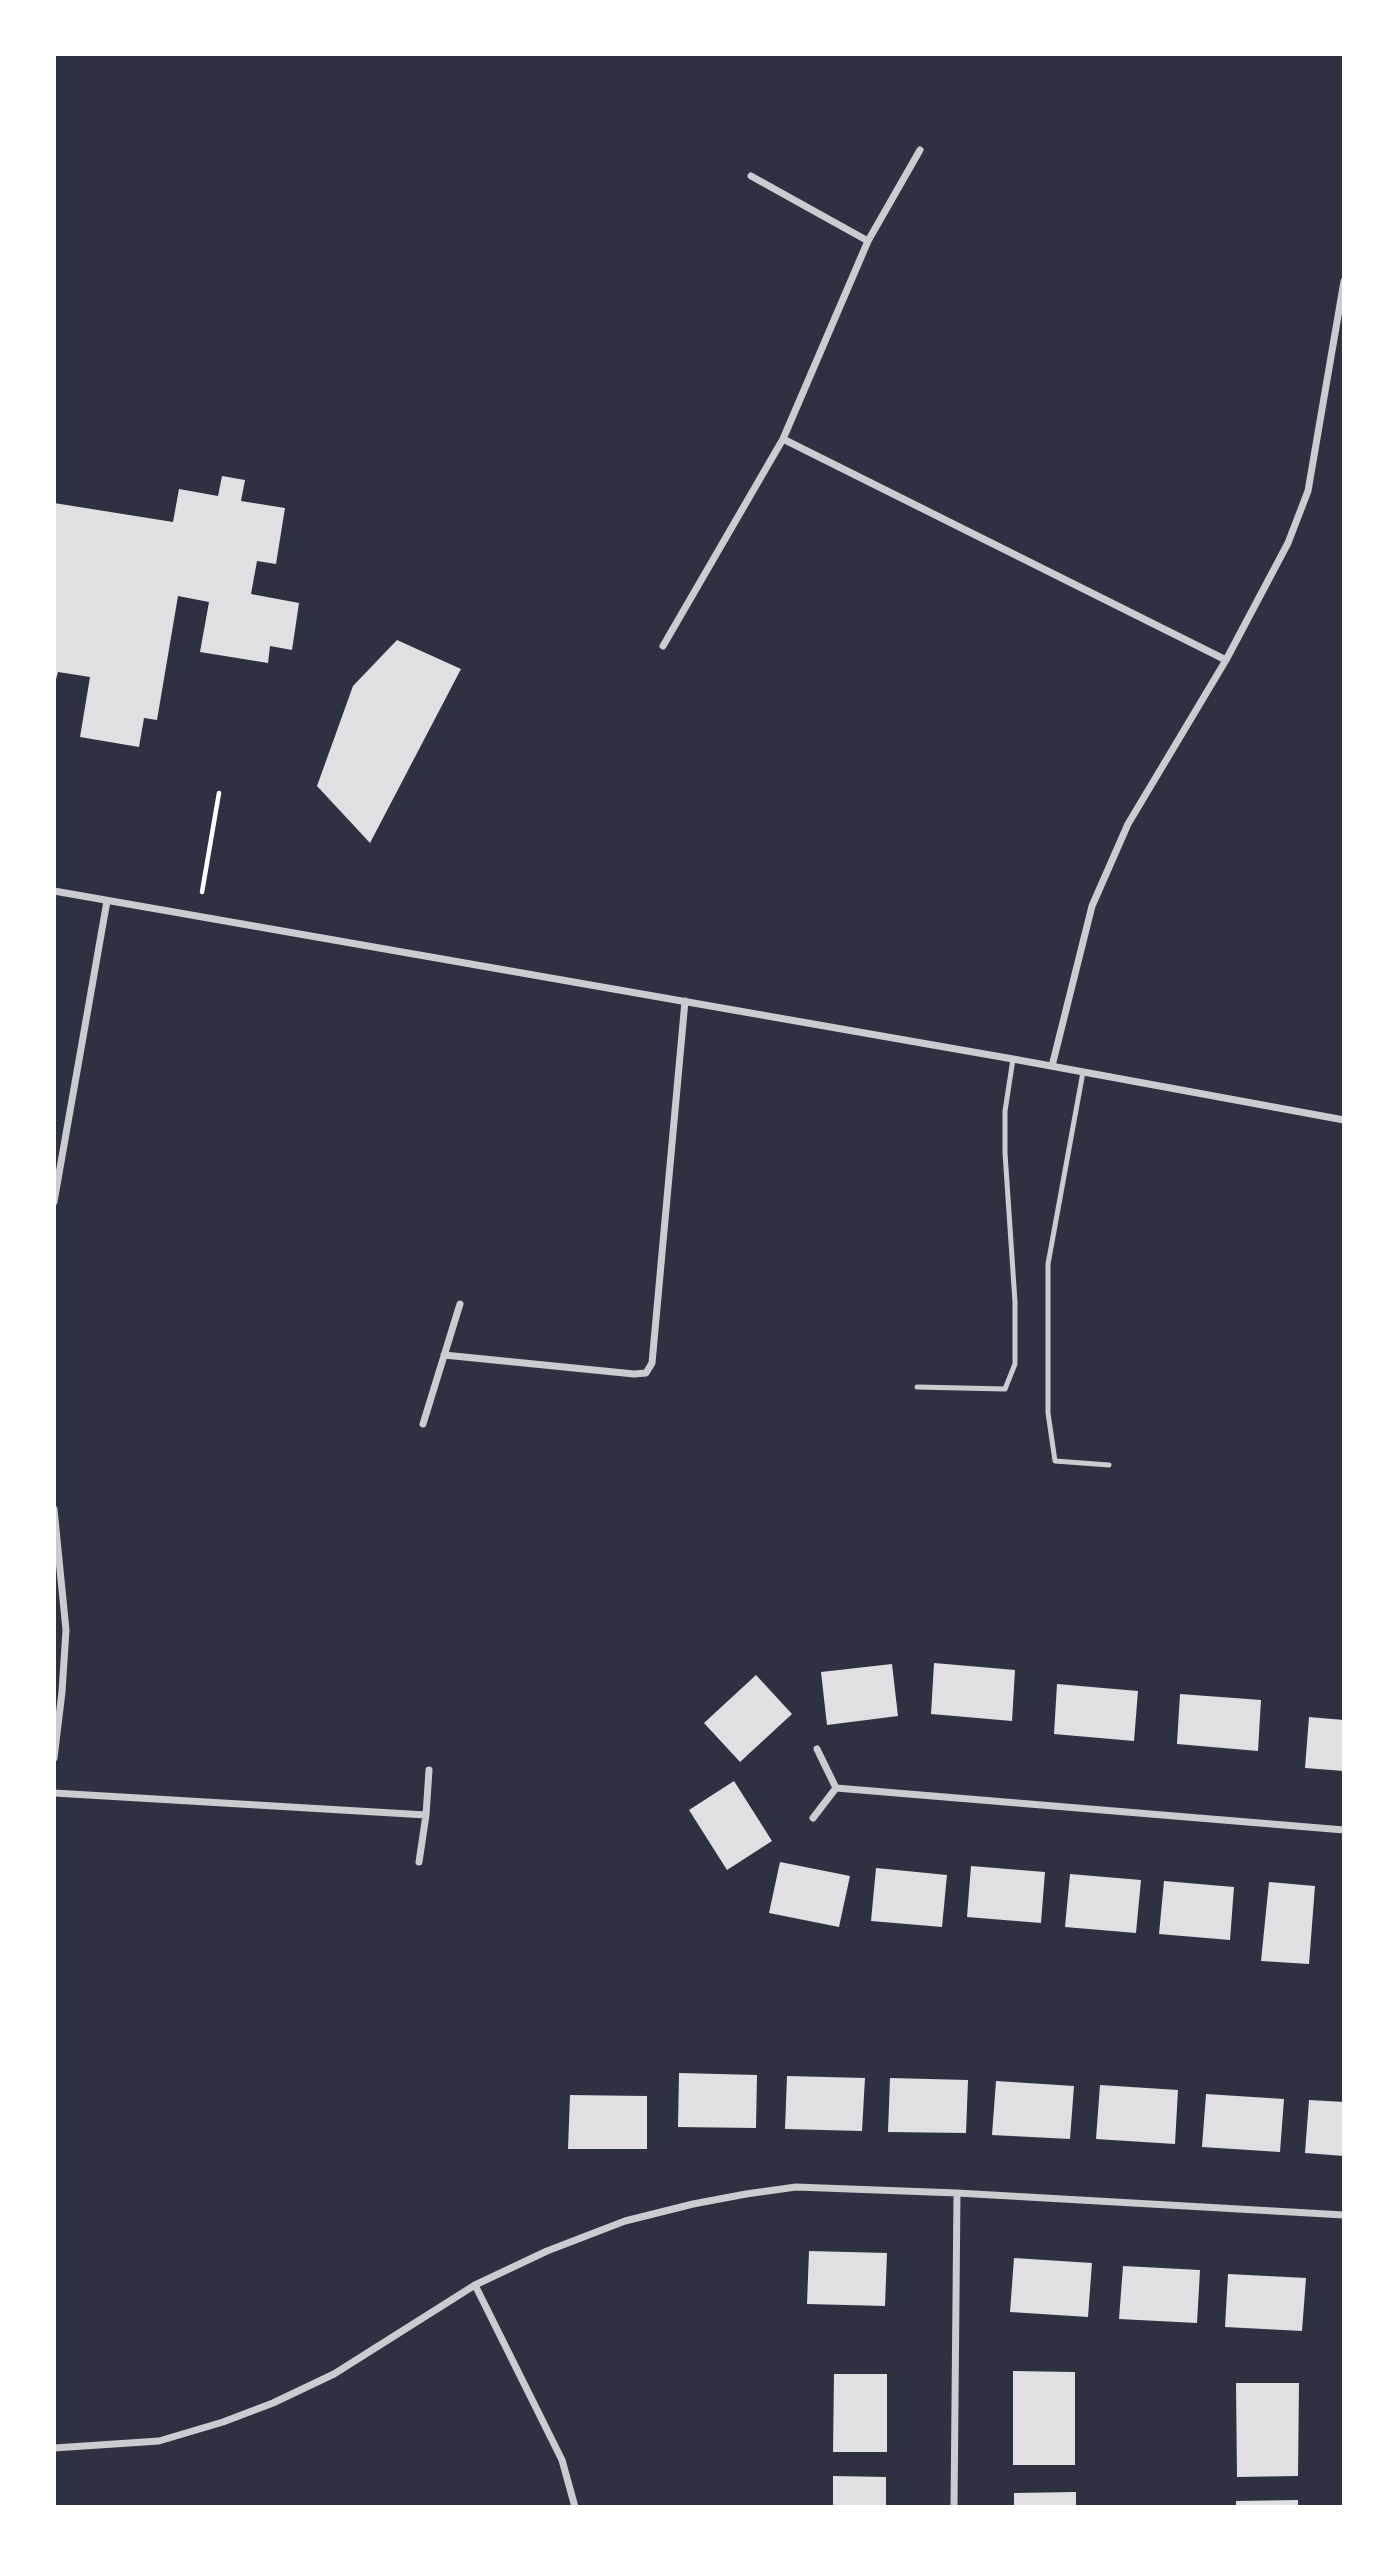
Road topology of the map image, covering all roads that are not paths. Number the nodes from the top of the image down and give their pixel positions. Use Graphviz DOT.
graph roads {
  1 [pos="920,150"];
  2 [pos="751,176"];
  3 [pos="868,241"];
  4 [pos="1344,281"];
  5 [pos="783,439"];
  6 [pos="663,646"];
  7 [pos="1226,660"];
  8 [pos="54,891"];
  9 [pos="107,901"];
  10 [pos="685,1001"];
  11 [pos="1013,1059"];
  12 [pos="1052,1066"];
  13 [pos="1083,1072"];
  14 [pos="1344,1120"];
  15 [pos="54,1202"];
  16 [pos="460,1304"];
  17 [pos="444,1355"];
  18 [pos="917,1387"];
  19 [pos="423,1424"];
  20 [pos="1109,1465"];
  21 [pos="54,1509"];
  22 [pos="817,1749"];
  23 [pos="54,1758"];
  24 [pos="429,1770"];
  25 [pos="836,1788"];
  26 [pos="54,1793"];
  27 [pos="426,1815"];
  28 [pos="813,1818"];
  29 [pos="1344,1830"];
  30 [pos="419,1862"];
  31 [pos="957,2193"];
  32 [pos="1344,2215"];
  33 [pos="475,2285"];
  34 [pos="54,2448"];
  35 [pos="575,2507"];
  36 [pos="954,2507"];
  1 -- 3 [label="street"];
  2 -- 3 [label="street"];
  3 -- 5 [label="street"];
  4 -- 7 [label="street"];
  5 -- 6 [label="street"];
  5 -- 7 [label="street"];
  7 -- 12 [label="street"];
  8 -- 9 [label="street"];
  9 -- 10 [label="street"];
  9 -- 15 [label="street"];
  10 -- 11 [label="street"];
  10 -- 17 [label="street"];
  11 -- 12 [label="street"];
  11 -- 18 [label="lane"];
  12 -- 13 [label="street"];
  13 -- 14 [label="street"];
  13 -- 20 [label="lane"];
  16 -- 17 [label="street"];
  17 -- 19 [label="street"];
  21 -- 23 [label="street"];
  22 -- 25 [label="street"];
  24 -- 27 [label="street"];
  25 -- 28 [label="street"];
  25 -- 29 [label="street"];
  26 -- 27 [label="street"];
  27 -- 30 [label="street"];
  31 -- 32 [label="street"];
  31 -- 33 [label="street"];
  31 -- 36 [label="street"];
  33 -- 34 [label="street"];
  33 -- 35 [label="street"];
}
